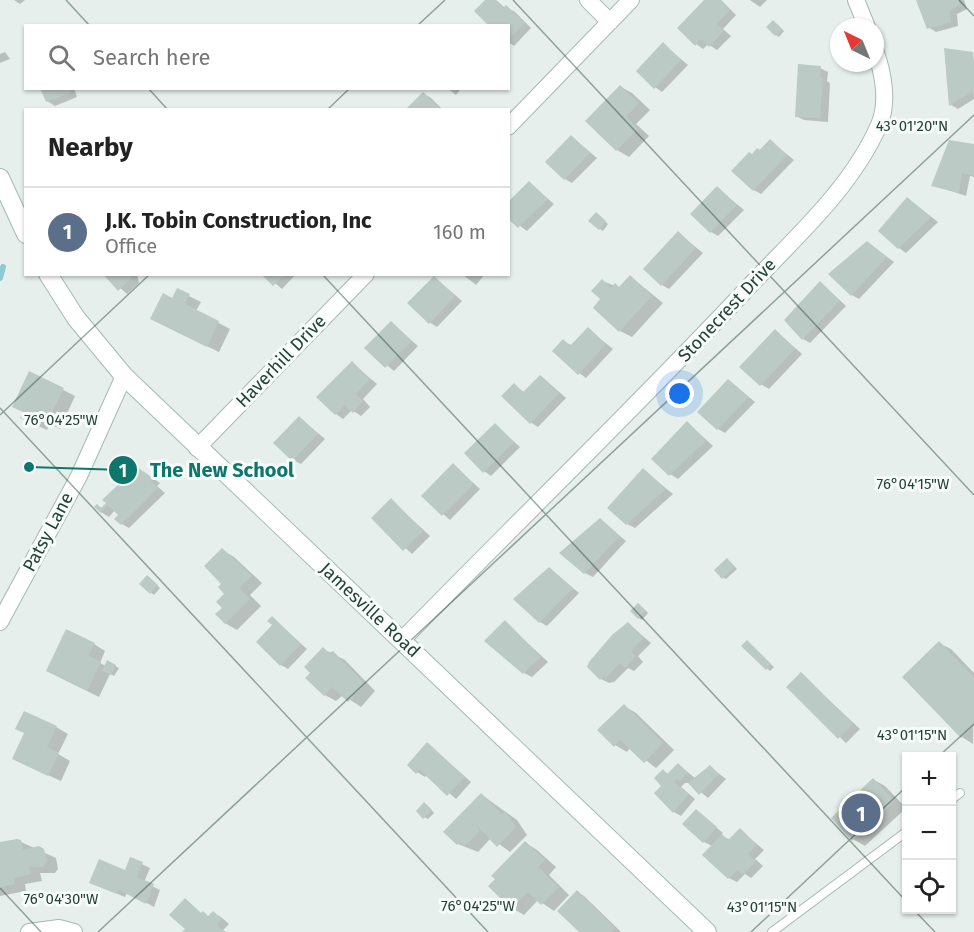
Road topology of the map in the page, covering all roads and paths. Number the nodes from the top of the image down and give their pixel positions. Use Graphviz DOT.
graph roads {
  1 [pos="588,0"];
  2 [pos="631,0"];
  3 [pos="856,0"];
  4 [pos="863,18"];
  5 [pos="610,22"];
  6 [pos="881,72"];
  7 [pos="510,125"];
  8 [pos="0,178"];
  9 [pos="24,230"];
  10 [pos="49,276"];
  11 [pos="364,276"];
  12 [pos="124,376"];
  13 [pos="197,448"];
  14 [pos="0,622"];
  15 [pos="402,640"];
  16 [pos="960,793"];
  17 [pos="956,796"];
  18 [pos="902,835"];
  19 [pos="29,932"];
  20 [pos="74,932"];
  21 [pos="707,932"];
  22 [pos="772,932"];
  1 -- 5 [label="street"];
  2 -- 5 [label="street"];
  3 -- 4 [label="street"];
  5 -- 7 [label="street"];
  6 -- 15 [label="street, Stonecrest Drive"];
  8 -- 9 [label="street"];
  10 -- 12 [label="street, Jamesville Road"];
  11 -- 13 [label="street, Haverhill Drive"];
  12 -- 13 [label="street, Jamesville Road"];
  12 -- 14 [label="street, Patsy Lane"];
  13 -- 15 [label="street, Jamesville Road"];
  15 -- 21 [label="street, Jamesville Road"];
  16 -- 17 [label="lane"];
  18 -- 22 [label="lane"];
  19 -- 20 [label="street"];
}
